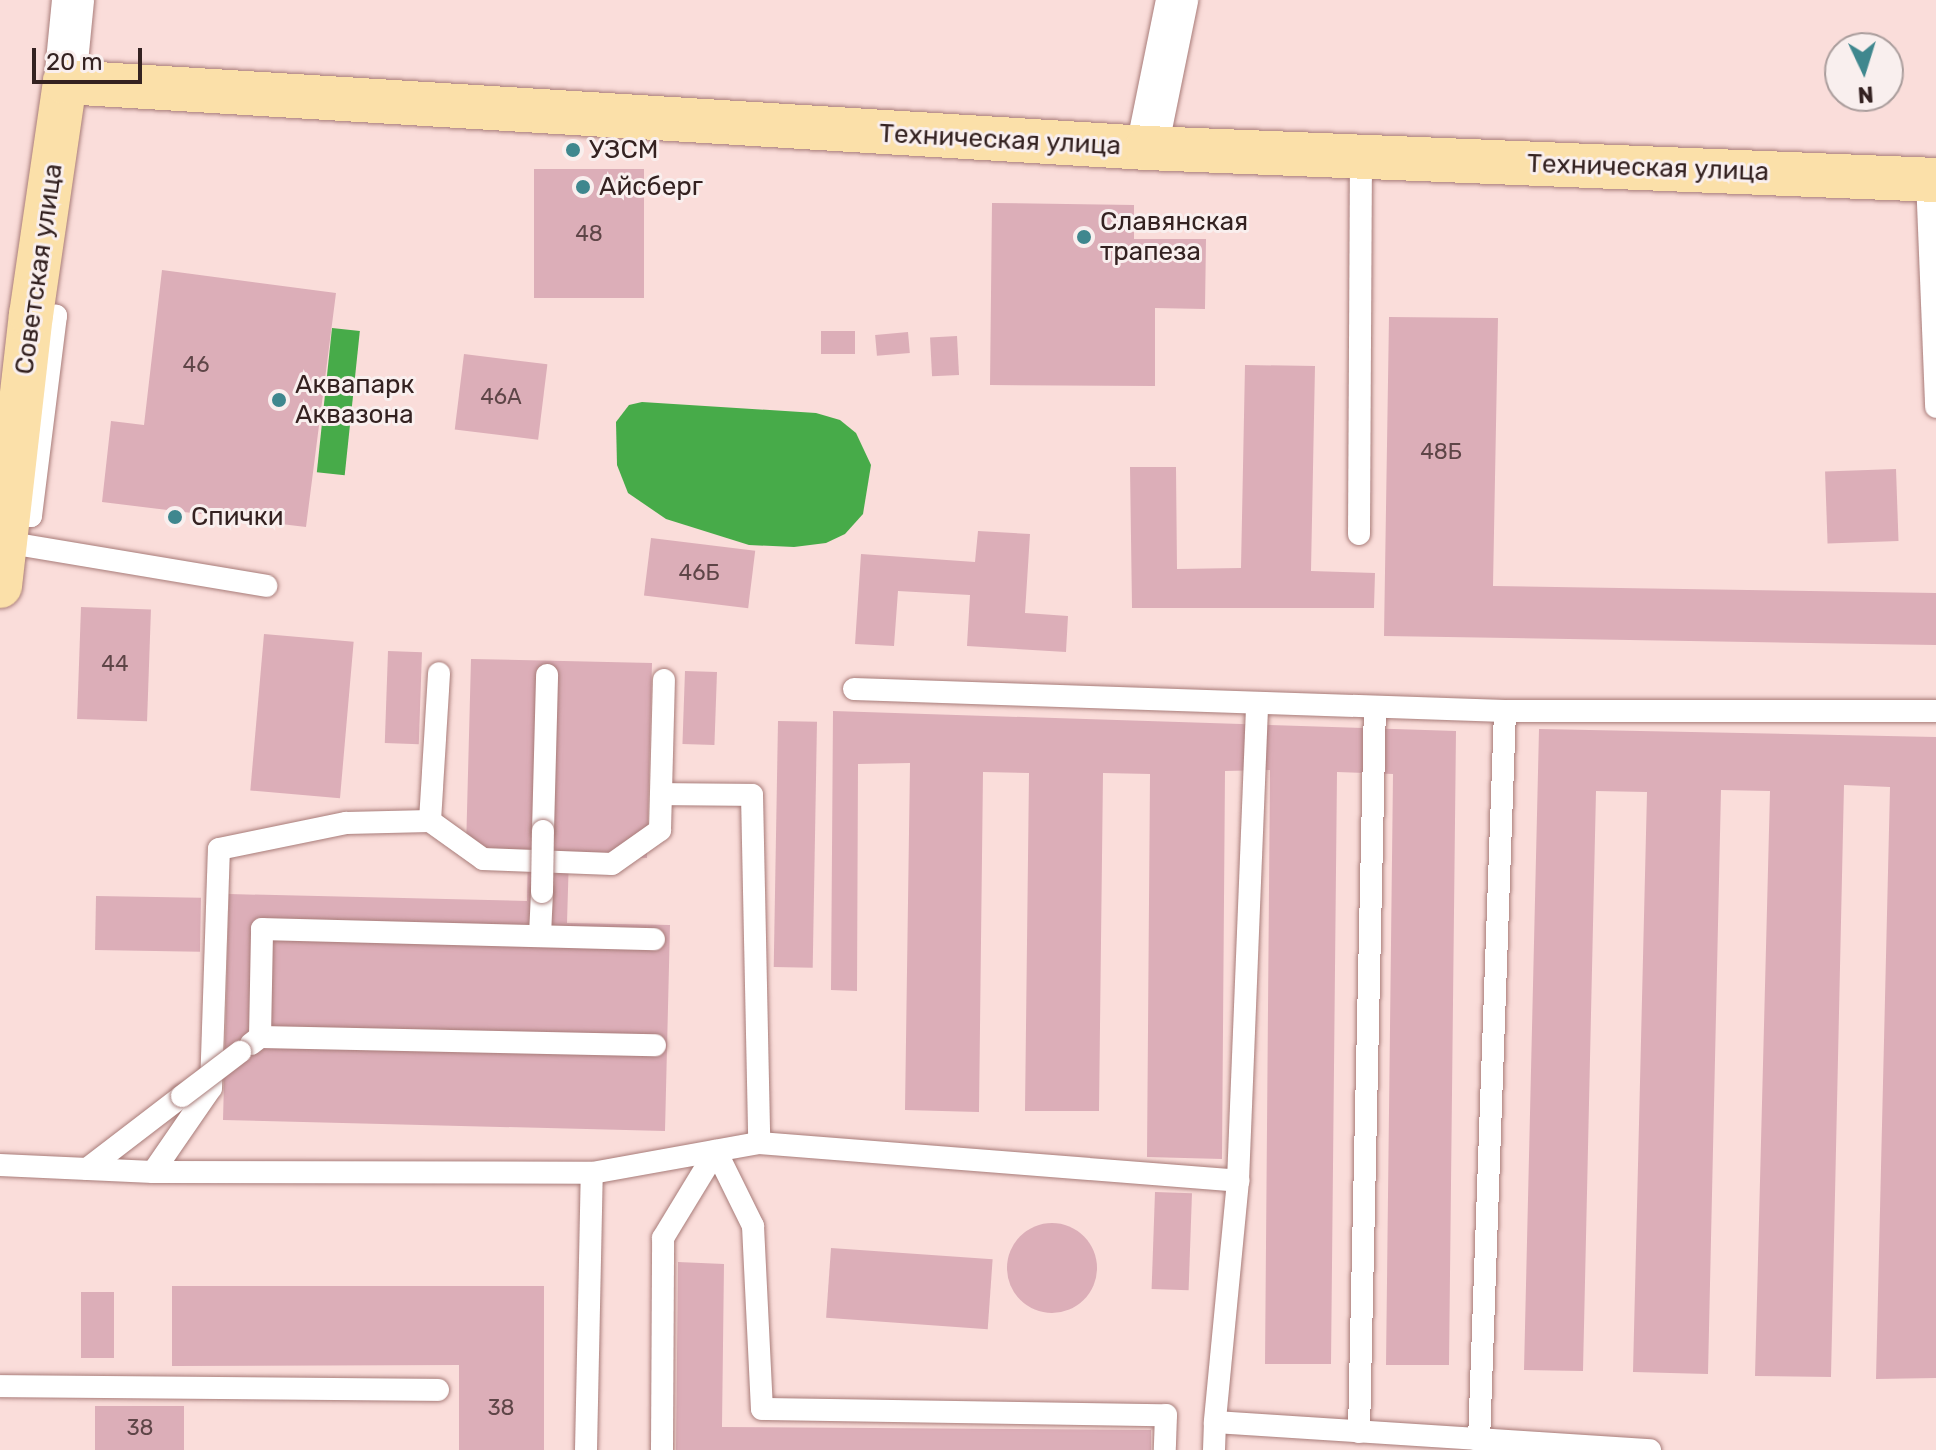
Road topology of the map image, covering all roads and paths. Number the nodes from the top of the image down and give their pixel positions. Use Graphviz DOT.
graph roads {
  1 [pos="73,0"];
  2 [pos="1177,0"];
  3 [pos="65,82"];
  4 [pos="1147,148"];
  5 [pos="1361,156"];
  6 [pos="1932,180"];
  7 [pos="1934,286"];
  8 [pos="1936,407"];
  9 [pos="6,528"];
  10 [pos="1359,534"];
  11 [pos="0,586"];
  12 [pos="266,586"];
  13 [pos="439,673"];
  14 [pos="547,675"];
  15 [pos="664,680"];
  16 [pos="854,689"];
  17 [pos="1257,703"];
  18 [pos="1375,707"];
  19 [pos="1505,711"];
  20 [pos="1936,711"];
  21 [pos="662,794"];
  22 [pos="430,821"];
  23 [pos="540,935"];
  24 [pos="654,939"];
  25 [pos="260,1037"];
  26 [pos="655,1045"];
  27 [pos="759,1143"];
  28 [pos="716,1151"];
  29 [pos="0,1165"];
  30 [pos="87,1169"];
  31 [pos="153,1172"];
  32 [pos="592,1173"];
  33 [pos="1238,1181"];
  34 [pos="0,1386"];
  35 [pos="438,1390"];
  36 [pos="1215,1422"];
  37 [pos="1359,1432"];
  38 [pos="1479,1441"];
  39 [pos="586,1450"];
  40 [pos="662,1450"];
  41 [pos="1165,1450"];
  42 [pos="1214,1450"];
  43 [pos="1650,1450"];
  1 -- 3 [label="street, Советская улица"];
  2 -- 4 [label="street"];
  3 -- 4 [label="main road, Техническая улица"];
  3 -- 9 [label="main road, Советская улица"];
  4 -- 5 [label="main road, Техническая улица"];
  5 -- 6 [label="main road, Техническая улица"];
  5 -- 10 [label="lane"];
  6 -- 7 [label="lane"];
  7 -- 8 [label="lane"];
  9 -- 11 [label="main road, Советская улица"];
  9 -- 12 [label="lane"];
  13 -- 22 [label="lane"];
  14 -- 23 [label="lane, bridge"];
  15 -- 21 [label="lane"];
  16 -- 17 [label="lane"];
  17 -- 18 [label="lane"];
  17 -- 33 [label="lane"];
  18 -- 19 [label="lane"];
  18 -- 37 [label="lane"];
  19 -- 20 [label="lane"];
  19 -- 38 [label="lane"];
  21 -- 22 [label="lane"];
  21 -- 27 [label="lane"];
  22 -- 31 [label="lane"];
  23 -- 24 [label="lane"];
  23 -- 25 [label="lane"];
  25 -- 26 [label="lane"];
  25 -- 30 [label="lane, bridge"];
  27 -- 28 [label="lane"];
  27 -- 33 [label="lane"];
  28 -- 32 [label="lane"];
  28 -- 40 [label="lane"];
  28 -- 41 [label="lane"];
  29 -- 30 [label="lane"];
  30 -- 31 [label="lane"];
  31 -- 32 [label="lane"];
  32 -- 39 [label="lane"];
  33 -- 36 [label="lane"];
  34 -- 35 [label="lane"];
  36 -- 37 [label="lane"];
  36 -- 42 [label="lane"];
  37 -- 38 [label="lane"];
  38 -- 43 [label="lane"];
}
